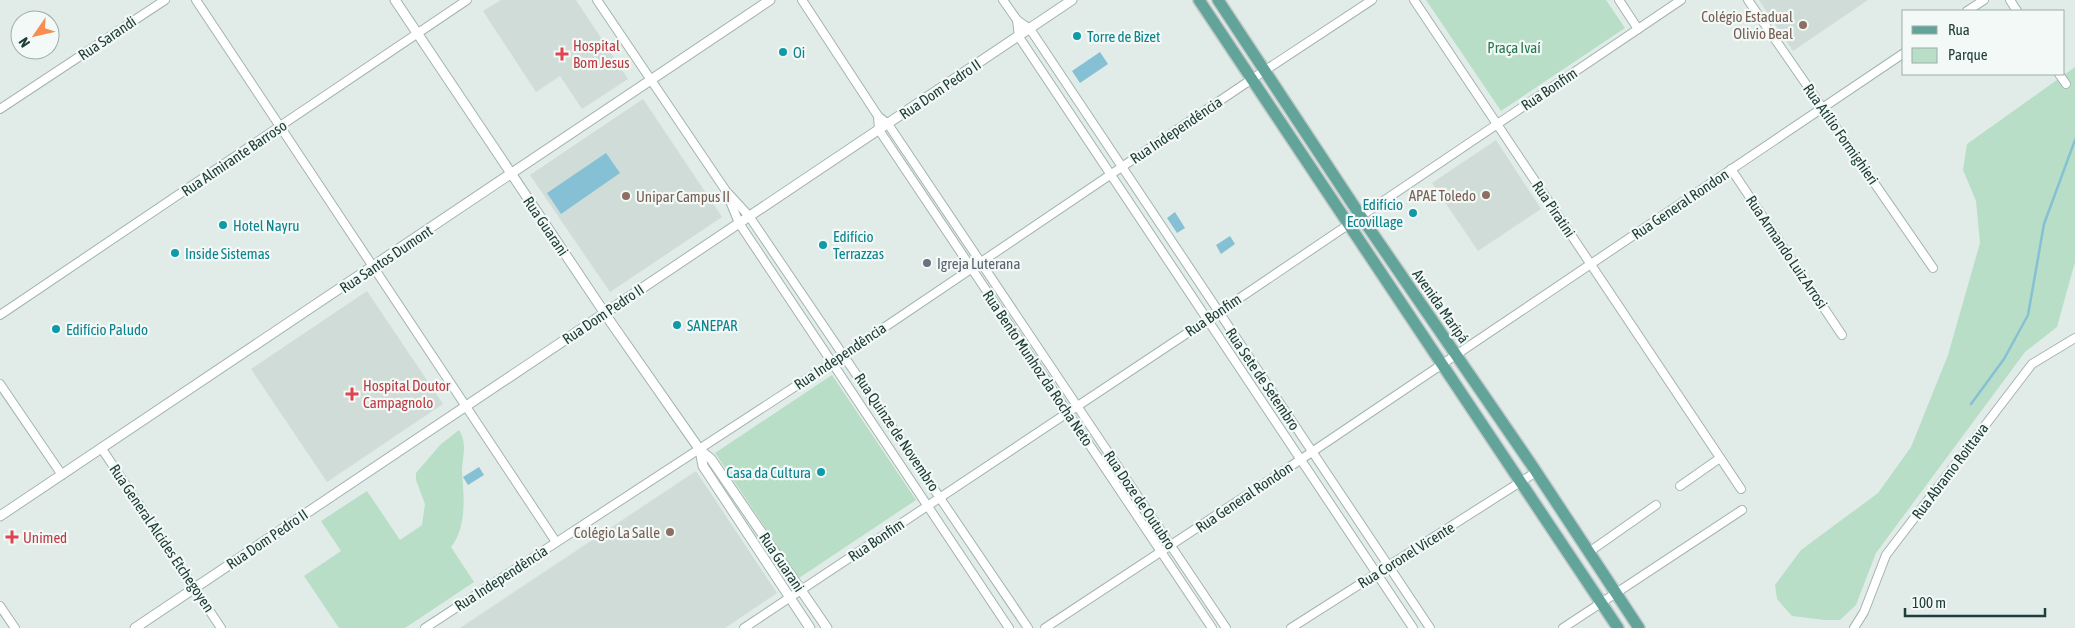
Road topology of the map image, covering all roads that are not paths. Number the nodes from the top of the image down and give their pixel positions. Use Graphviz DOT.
graph roads {
  1 [pos="165,0"];
  2 [pos="196,0"];
  3 [pos="395,0"];
  4 [pos="467,0"];
  5 [pos="597,0"];
  6 [pos="770,0"];
  7 [pos="802,0"];
  8 [pos="1003,0"];
  9 [pos="1072,0"];
  10 [pos="1199,0"];
  11 [pos="1218,0"];
  12 [pos="1372,0"];
  13 [pos="1414,0"];
  14 [pos="1619,0"];
  15 [pos="1681,0"];
  16 [pos="1748,0"];
  17 [pos="1984,0"];
  18 [pos="1969,10"];
  19 [pos="1017,20"];
  20 [pos="1030,29"];
  21 [pos="1638,29"];
  22 [pos="416,34"];
  23 [pos="1019,36"];
  24 [pos="1902,55"];
  25 [pos="1255,56"];
  26 [pos="1242,63"];
  27 [pos="1265,71"];
  28 [pos="2060,75"];
  29 [pos="1252,78"];
  30 [pos="652,80"];
  31 [pos="2066,84"];
  32 [pos="1282,96"];
  33 [pos="1268,103"];
  34 [pos="1823,108"];
  35 [pos="0,109"];
  36 [pos="878,116"];
  37 [pos="888,124"];
  38 [pos="1496,124"];
  39 [pos="280,126"];
  40 [pos="879,130"];
  41 [pos="1122,166"];
  42 [pos="1732,169"];
  43 [pos="511,175"];
  44 [pos="1110,175"];
  45 [pos="726,191"];
  46 [pos="1360,215"];
  47 [pos="749,216"];
  48 [pos="739,223"];
  49 [pos="1349,223"];
  50 [pos="981,261"];
  51 [pos="1590,264"];
  52 [pos="373,267"];
  53 [pos="972,268"];
  54 [pos="1934,268"];
  55 [pos="1219,312"];
  56 [pos="605,313"];
  57 [pos="0,315"];
  58 [pos="1206,320"];
  59 [pos="1842,335"];
  60 [pos="2075,338"];
  61 [pos="845,354"];
  62 [pos="1455,354"];
  63 [pos="832,363"];
  64 [pos="1442,363"];
  65 [pos="0,384"];
  66 [pos="465,406"];
  67 [pos="1077,406"];
  68 [pos="1068,412"];
  69 [pos="102,449"];
  70 [pos="700,450"];
  71 [pos="1312,452"];
  72 [pos="1720,458"];
  73 [pos="1300,460"];
  74 [pos="1536,472"];
  75 [pos="62,475"];
  76 [pos="1520,482"];
  77 [pos="1680,486"];
  78 [pos="1742,490"];
  79 [pos="941,496"];
  80 [pos="1656,505"];
  81 [pos="927,506"];
  82 [pos="1742,510"];
  83 [pos="0,516"];
  84 [pos="556,542"];
  85 [pos="1171,546"];
  86 [pos="1162,552"];
  87 [pos="1589,552"];
  88 [pos="1389,566"];
  89 [pos="1376,574"];
  90 [pos="194,588"];
  91 [pos="801,590"];
  92 [pos="1617,594"];
  93 [pos="790,598"];
  94 [pos="1601,604"];
  95 [pos="0,606"];
  96 [pos="15,628"];
  97 [pos="134,628"];
  98 [pos="221,628"];
  99 [pos="425,628"];
  100 [pos="744,628"];
  101 [pos="810,628"];
  102 [pos="826,628"];
  103 [pos="1009,628"];
  104 [pos="1028,628"];
  105 [pos="1045,628"];
  106 [pos="1212,628"];
  107 [pos="1226,628"];
  108 [pos="1291,628"];
  109 [pos="1413,628"];
  110 [pos="1430,628"];
  111 [pos="1563,628"];
  112 [pos="1618,628"];
  113 [pos="1639,628"];
  114 [pos="1854,628"];
  1 -- 35 [label="street, Rua Sarandi"];
  2 -- 39 [label="street"];
  3 -- 22 [label="street, Rua Guarani"];
  4 -- 22 [label="street, Rua Almirante Barroso"];
  5 -- 30 [label="street, Rua Quinze de Novembro"];
  6 -- 30 [label="street, Rua Santos Dumont"];
  7 -- 36 [label="street"];
  8 -- 19 [label="street"];
  9 -- 20 [label="street, Rua Dom Pedro II"];
  10 -- 26 [label="main road, Avenida Maripá"];
  11 -- 25 [label="main road, Avenida Maripá"];
  12 -- 27 [label="street"];
  13 -- 38 [label="street, Rua Piratini"];
  14 -- 21 [label="street"];
  15 -- 21 [label="street, Rua Bonfim"];
  16 -- 34 [label="street, Rua Atílio Formighieri"];
  17 -- 18 [label="street"];
  19 -- 20 [label="street"];
  19 -- 23 [label="street"];
  20 -- 23 [label="street, Rua Dom Pedro II"];
  20 -- 41 [label="street, Rua Sete de Setembro"];
  21 -- 38 [label="street, Rua Bonfim"];
  22 -- 39 [label="street, Rua Almirante Barroso"];
  22 -- 43 [label="street, Rua Guarani"];
  23 -- 37 [label="street, Rua Dom Pedro II"];
  23 -- 44 [label="street, Rua Sete de Setembro"];
  24 -- 34 [label="street, Rua General Rondon"];
  25 -- 26 [label="main road"];
  25 -- 27 [label="main road, Avenida Maripá"];
  26 -- 29 [label="main road, Avenida Maripá"];
  27 -- 29 [label="street, Rua Independência"];
  27 -- 32 [label="main road, Avenida Maripá"];
  28 -- 31 [label="street"];
  29 -- 33 [label="main road, Avenida Maripá"];
  29 -- 41 [label="street, Rua Independência"];
  30 -- 43 [label="street, Rua Santos Dumont"];
  30 -- 45 [label="street, Rua Quinze de Novembro"];
  32 -- 33 [label="main road"];
  32 -- 46 [label="main road, Avenida Maripá"];
  33 -- 49 [label="main road, Avenida Maripá"];
  34 -- 42 [label="street, Rua General Rondon"];
  34 -- 54 [label="street, Rua Atílio Formighieri"];
  36 -- 37 [label="street"];
  36 -- 40 [label="street, Rua Bento Munhoz da Rocha Neto"];
  37 -- 40 [label="street, Rua Dom Pedro II"];
  37 -- 50 [label="street, Rua Doze de Outubro"];
  38 -- 46 [label="street, Rua Bonfim"];
  38 -- 51 [label="street, Rua Piratini"];
  39 -- 52 [label="street"];
  39 -- 57 [label="street, Rua Almirante Barroso"];
  40 -- 47 [label="street, Rua Dom Pedro II"];
  40 -- 53 [label="street, Rua Bento Munhoz da Rocha Neto"];
  41 -- 44 [label="street, Rua Independência"];
  41 -- 55 [label="street, Rua Sete de Setembro"];
  42 -- 51 [label="street, Rua General Rondon"];
  42 -- 59 [label="street, Rua Armando Luiz Arrosi"];
  43 -- 52 [label="street, Rua Santos Dumont"];
  43 -- 56 [label="street, Rua Guarani"];
  44 -- 50 [label="street, Rua Independência"];
  44 -- 58 [label="street, Rua Sete de Setembro"];
  45 -- 47 [label="street, Rua Quinze de Novembro"];
  45 -- 48 [label="street, Rua Quinze de Novembro"];
  46 -- 49 [label="main road"];
  46 -- 49 [label="main road"];
  46 -- 62 [label="main road, Avenida Maripá"];
  47 -- 48 [label="street, Rua Dom Pedro II"];
  47 -- 61 [label="street, Rua Quinze de Novembro"];
  48 -- 56 [label="street, Rua Dom Pedro II"];
  48 -- 63 [label="street, Rua Quinze de Novembro"];
  49 -- 55 [label="street, Rua Bonfim"];
  49 -- 64 [label="main road, Avenida Maripá"];
  50 -- 53 [label="street, Rua Independência"];
  50 -- 67 [label="street, Rua Doze de Outubro"];
  51 -- 62 [label="street, Rua General Rondon"];
  51 -- 72 [label="street, Rua Piratini"];
  52 -- 66 [label="street"];
  52 -- 69 [label="street, Rua Santos Dumont"];
  53 -- 61 [label="street, Rua Independência"];
  53 -- 68 [label="street, Rua Bento Munhoz da Rocha Neto"];
  55 -- 58 [label="street, Rua Bonfim"];
  55 -- 71 [label="street, Rua Sete de Setembro"];
  56 -- 66 [label="street, Rua Dom Pedro II"];
  56 -- 70 [label="street, Rua Guarani"];
  58 -- 67 [label="street, Rua Bonfim"];
  58 -- 73 [label="street, Rua Sete de Setembro"];
  60 -- 114 [label="street, Rua Abramo Roittava"];
  61 -- 63 [label="street, Rua Independência"];
  61 -- 79 [label="street, Rua Quinze de Novembro"];
  62 -- 64 [label="street, Rua General Rondon"];
  62 -- 74 [label="main road, Avenida Maripá"];
  63 -- 70 [label="street, Rua Independência"];
  63 -- 81 [label="street, Rua Quinze de Novembro"];
  64 -- 71 [label="street, Rua General Rondon"];
  64 -- 76 [label="main road, Avenida Maripá"];
  65 -- 75 [label="street"];
  66 -- 84 [label="street"];
  66 -- 90 [label="street, Rua Dom Pedro II"];
  67 -- 68 [label="street, Rua Bonfim"];
  67 -- 85 [label="street, Rua Doze de Outubro"];
  68 -- 79 [label="street, Rua Bonfim"];
  68 -- 86 [label="street, Rua Bento Munhoz da Rocha Neto"];
  69 -- 75 [label="street, Rua Santos Dumont"];
  69 -- 90 [label="street, Rua General Alcides Etchegoyen"];
  70 -- 84 [label="street, Rua Independência"];
  70 -- 91 [label="street, Rua Guarani"];
  70 -- 93 [label="street, Rua Guarani"];
  71 -- 73 [label="street, Rua General Rondon"];
  71 -- 88 [label="street, Rua Sete de Setembro"];
  72 -- 77 [label="street"];
  72 -- 78 [label="street, Rua Piratini"];
  73 -- 85 [label="street, Rua General Rondon"];
  73 -- 89 [label="street, Rua Sete de Setembro"];
  74 -- 76 [label="main road"];
  74 -- 76 [label="main road"];
  74 -- 87 [label="main road, Avenida Maripá"];
  75 -- 83 [label="street, Rua Santos Dumont"];
  76 -- 88 [label="street, Rua Coronel Vicente"];
  76 -- 94 [label="main road, Avenida Maripá"];
  79 -- 81 [label="street, Rua Bonfim"];
  79 -- 104 [label="street, Rua Quinze de Novembro"];
  80 -- 87 [label="street"];
  81 -- 91 [label="street, Rua Bonfim"];
  81 -- 103 [label="street, Rua Quinze de Novembro"];
  82 -- 92 [label="street"];
  84 -- 99 [label="street, Rua Independência"];
  85 -- 86 [label="street, Rua General Rondon"];
  85 -- 107 [label="street, Rua Doze de Outubro"];
  86 -- 105 [label="street, Rua General Rondon"];
  86 -- 106 [label="street, Rua Bento Munhoz da Rocha Neto"];
  87 -- 92 [label="main road, Avenida Maripá"];
  88 -- 89 [label="street, Rua Coronel Vicente"];
  88 -- 110 [label="street, Rua Sete de Setembro"];
  89 -- 108 [label="street, Rua Coronel Vicente"];
  89 -- 109 [label="street, Rua Sete de Setembro"];
  90 -- 97 [label="street, Rua Dom Pedro II"];
  90 -- 98 [label="street, Rua General Alcides Etchegoyen"];
  91 -- 93 [label="street, Rua Bonfim"];
  91 -- 102 [label="street, Rua Guarani"];
  92 -- 94 [label="main road"];
  92 -- 94 [label="main road"];
  92 -- 113 [label="main road, Avenida Maripá"];
  93 -- 100 [label="street, Rua Bonfim"];
  93 -- 101 [label="street, Rua Guarani"];
  94 -- 111 [label="street"];
  94 -- 112 [label="main road, Avenida Maripá"];
  95 -- 96 [label="street"];
}
